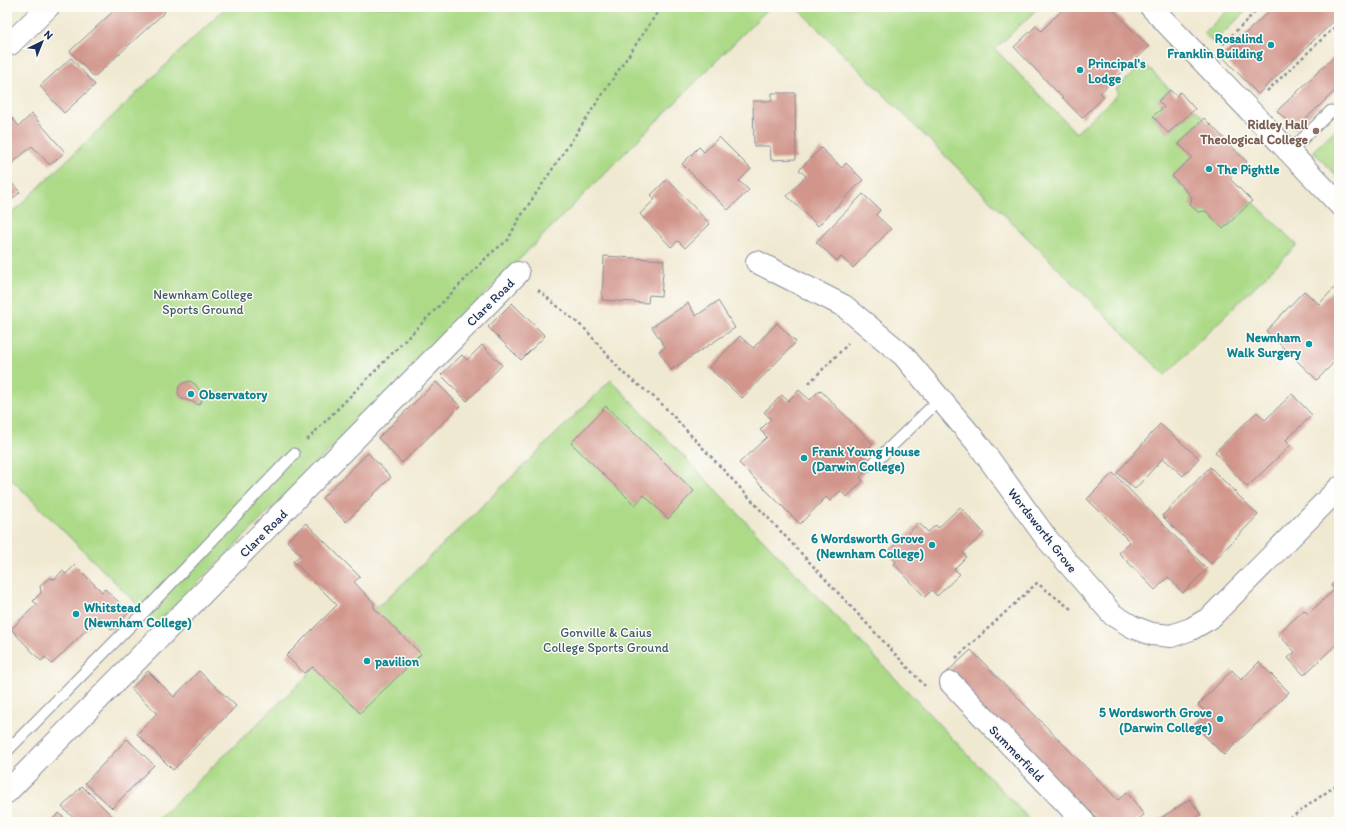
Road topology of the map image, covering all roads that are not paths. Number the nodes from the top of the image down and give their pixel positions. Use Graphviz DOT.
graph roads {
  1 [pos="48,7"];
  2 [pos="1151,7"];
  3 [pos="10,44"];
  4 [pos="1331,111"];
  5 [pos="1289,152"];
  6 [pos="1339,204"];
  7 [pos="757,262"];
  8 [pos="518,273"];
  9 [pos="940,399"];
  10 [pos="294,454"];
  11 [pos="874,464"];
  12 [pos="1339,488"];
  13 [pos="950,683"];
  14 [pos="7,751"];
  15 [pos="7,792"];
  16 [pos="1084,822"];
  1 -- 3 [label="street"];
  2 -- 5 [label="street"];
  4 -- 5 [label="lane"];
  5 -- 6 [label="street"];
  7 -- 9 [label="street, Wordsworth Grove"];
  8 -- 15 [label="street, Clare Road"];
  9 -- 11 [label="lane"];
  9 -- 12 [label="street, Wordsworth Grove"];
  10 -- 14 [label="lane"];
  13 -- 16 [label="street, Summerfield"];
}
